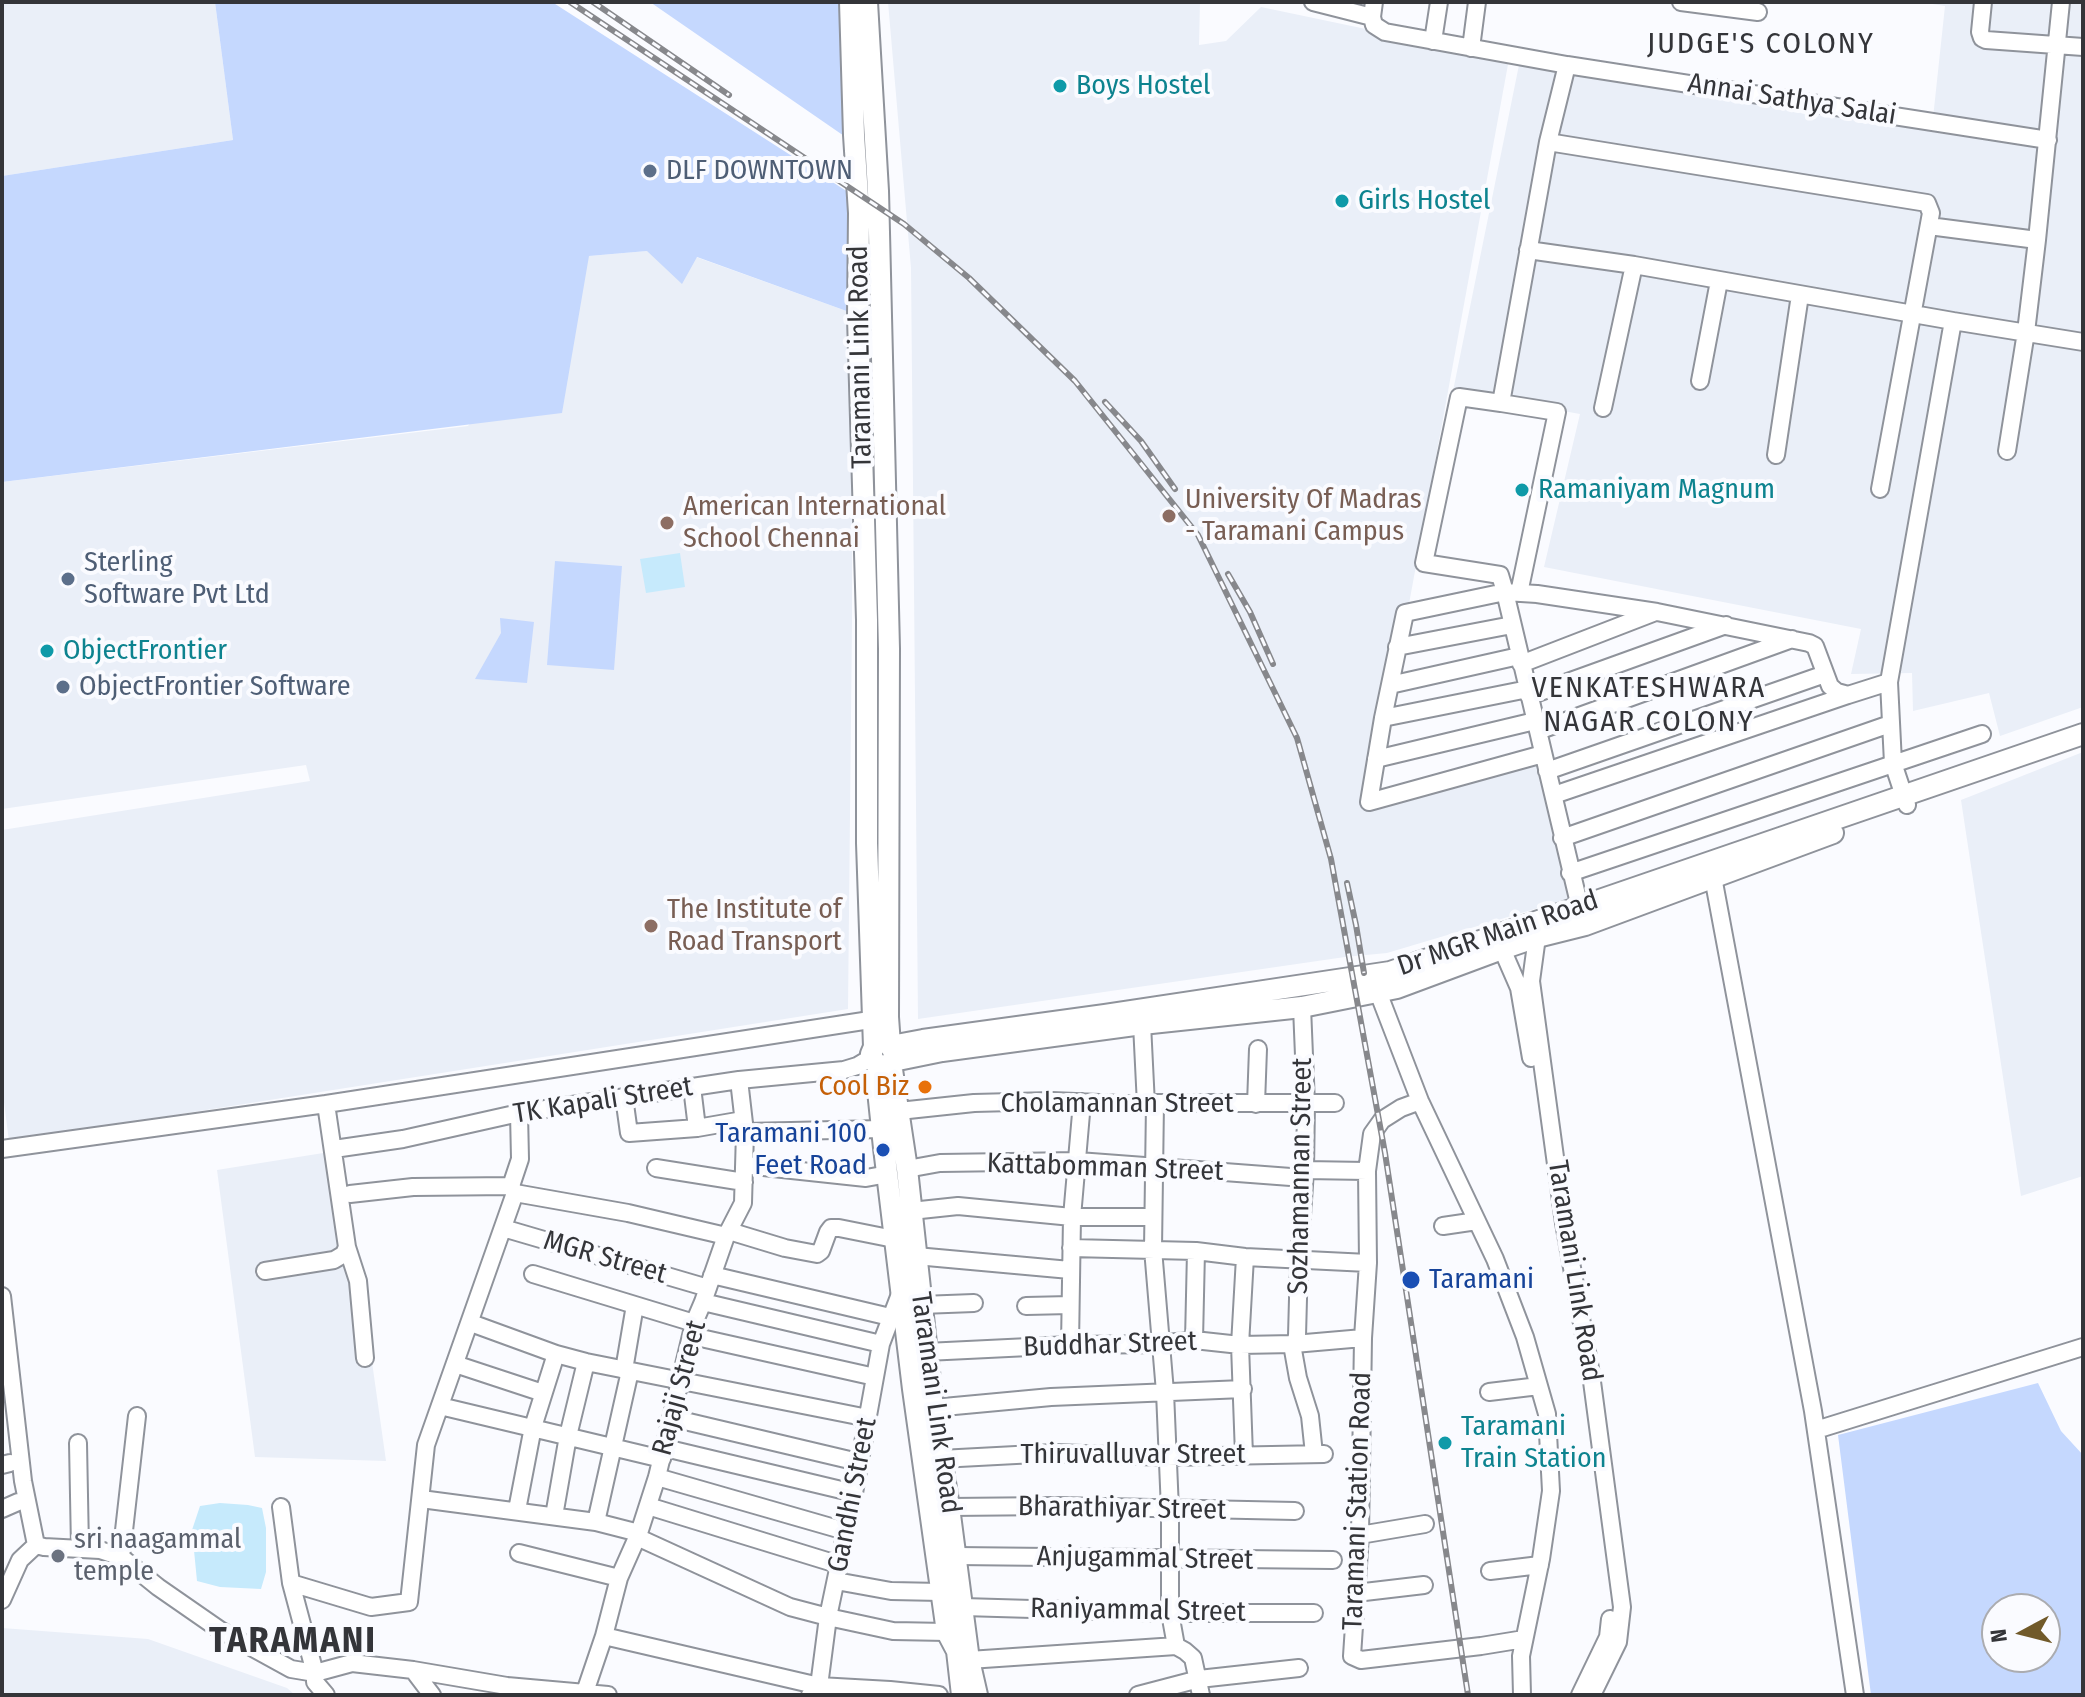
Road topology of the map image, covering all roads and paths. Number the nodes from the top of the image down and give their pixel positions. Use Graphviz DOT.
graph roads {
  1 [pos="850,2"];
  2 [pos="867,2"];
  3 [pos="1439,2"];
  4 [pos="1477,2"];
  5 [pos="1681,2"];
  6 [pos="1983,2"];
  7 [pos="2061,2"];
  8 [pos="1320,3"];
  9 [pos="1373,10"];
  10 [pos="1758,12"];
  11 [pos="1433,41"];
  12 [pos="2057,44"];
  13 [pos="2083,47"];
  14 [pos="1471,48"];
  15 [pos="1567,65"];
  16 [pos="2048,140"];
  17 [pos="1548,142"];
  18 [pos="1929,226"];
  19 [pos="2037,240"];
  20 [pos="1528,250"];
  21 [pos="1634,265"];
  22 [pos="1719,281"];
  23 [pos="1800,295"];
  24 [pos="1913,314"];
  25 [pos="1953,321"];
  26 [pos="2026,332"];
  27 [pos="2083,342"];
  28 [pos="1700,381"];
  29 [pos="1501,403"];
  30 [pos="1603,408"];
  31 [pos="2007,451"];
  32 [pos="1776,455"];
  33 [pos="1880,489"];
  34 [pos="1512,593"];
  35 [pos="1657,612"];
  36 [pos="1512,625"];
  37 [pos="1726,625"];
  38 [pos="1793,639"];
  39 [pos="1397,647"];
  40 [pos="1520,660"];
  41 [pos="1825,674"];
  42 [pos="1889,682"];
  43 [pos="1390,685"];
  44 [pos="1528,693"];
  45 [pos="1848,695"];
  46 [pos="1383,718"];
  47 [pos="1890,724"];
  48 [pos="1537,726"];
  49 [pos="1982,734"];
  50 [pos="2083,734"];
  51 [pos="2083,748"];
  52 [pos="1543,754"];
  53 [pos="1376,759"];
  54 [pos="1893,763"];
  55 [pos="1547,771"];
  56 [pos="1554,795"];
  57 [pos="1905,800"];
  58 [pos="1562,838"];
  59 [pos="1570,873"];
  60 [pos="1713,877"];
  61 [pos="1582,916"];
  62 [pos="1537,937"];
  63 [pos="1502,949"];
  64 [pos="1377,983"];
  65 [pos="1302,1007"];
  66 [pos="880,1018"];
  67 [pos="1142,1024"];
  68 [pos="1258,1049"];
  69 [pos="884,1055"];
  70 [pos="739,1080"];
  71 [pos="692,1087"];
  72 [pos="624,1097"];
  73 [pos="1420,1101"];
  74 [pos="1082,1102"];
  75 [pos="1335,1103"];
  76 [pos="326,1104"];
  77 [pos="1150,1104"];
  78 [pos="1256,1104"];
  79 [pos="1306,1104"];
  80 [pos="899,1111"];
  81 [pos="519,1113"];
  82 [pos="744,1126"];
  83 [pos="697,1128"];
  84 [pos="882,1129"];
  85 [pos="2,1149"];
  86 [pos="334,1149"];
  87 [pos="1078,1161"];
  88 [pos="1154,1165"];
  89 [pos="656,1168"];
  90 [pos="1367,1171"];
  91 [pos="897,1172"];
  92 [pos="744,1174"];
  93 [pos="1305,1174"];
  94 [pos="513,1190"];
  95 [pos="350,1194"];
  96 [pos="911,1211"];
  97 [pos="1072,1217"];
  98 [pos="1153,1217"];
  99 [pos="1477,1221"];
  100 [pos="1443,1226"];
  101 [pos="503,1228"];
  102 [pos="728,1233"];
  103 [pos="894,1239"];
  104 [pos="347,1247"];
  105 [pos="1071,1248"];
  106 [pos="1153,1249"];
  107 [pos="1196,1251"];
  108 [pos="916,1256"];
  109 [pos="1245,1257"];
  110 [pos="1299,1261"];
  111 [pos="1368,1263"];
  112 [pos="1070,1270"];
  113 [pos="265,1271"];
  114 [pos="533,1274"];
  115 [pos="708,1288"];
  116 [pos="900,1294"];
  117 [pos="2,1296"];
  118 [pos="974,1303"];
  119 [pos="635,1305"];
  120 [pos="921,1305"];
  121 [pos="1070,1305"];
  122 [pos="1026,1306"];
  123 [pos="890,1317"];
  124 [pos="471,1323"];
  125 [pos="693,1329"];
  126 [pos="1363,1338"];
  127 [pos="1194,1340"];
  128 [pos="881,1344"];
  129 [pos="1160,1344"];
  130 [pos="1294,1344"];
  131 [pos="1070,1345"];
  132 [pos="1240,1345"];
  133 [pos="2083,1347"];
  134 [pos="926,1352"];
  135 [pos="556,1354"];
  136 [pos="365,1358"];
  137 [pos="586,1362"];
  138 [pos="455,1364"];
  139 [pos="627,1371"];
  140 [pos="875,1377"];
  141 [pos="2,1380"];
  142 [pos="680,1381"];
  143 [pos="1539,1386"];
  144 [pos="1243,1389"];
  145 [pos="1165,1392"];
  146 [pos="1489,1392"];
  147 [pos="543,1393"];
  148 [pos="440,1406"];
  149 [pos="933,1408"];
  150 [pos="137,1416"];
  151 [pos="672,1418"];
  152 [pos="868,1418"];
  153 [pos="533,1427"];
  154 [pos="1816,1430"];
  155 [pos="5,1431"];
  156 [pos="568,1436"];
  157 [pos="78,1443"];
  158 [pos="612,1447"];
  159 [pos="663,1454"];
  160 [pos="1320,1454"];
  161 [pos="1244,1455"];
  162 [pos="1167,1457"];
  163 [pos="940,1459"];
  164 [pos="858,1462"];
  165 [pos="6,1464"];
  166 [pos="657,1477"];
  167 [pos="854,1493"];
  168 [pos="421,1499"];
  169 [pos="10,1506"];
  170 [pos="648,1506"];
  171 [pos="281,1507"];
  172 [pos="949,1507"];
  173 [pos="517,1510"];
  174 [pos="1170,1510"];
  175 [pos="1295,1511"];
  176 [pos="554,1516"];
  177 [pos="596,1522"];
  178 [pos="1425,1524"];
  179 [pos="845,1531"];
  180 [pos="638,1535"];
  181 [pos="1360,1535"];
  182 [pos="36,1545"];
  183 [pos="80,1548"];
  184 [pos="519,1553"];
  185 [pos="956,1556"];
  186 [pos="121,1557"];
  187 [pos="1170,1560"];
  188 [pos="1333,1560"];
  189 [pos="1540,1565"];
  190 [pos="1490,1571"];
  191 [pos="838,1573"];
  192 [pos="619,1578"];
  193 [pos="291,1583"];
  194 [pos="1424,1585"];
  195 [pos="941,1592"];
  196 [pos="1356,1593"];
  197 [pos="2,1600"];
  198 [pos="963,1607"];
  199 [pos="1170,1613"];
  200 [pos="1314,1613"];
  201 [pos="828,1617"];
  202 [pos="947,1632"];
  203 [pos="604,1636"];
  204 [pos="1524,1639"];
  205 [pos="1176,1646"];
  206 [pos="969,1660"];
  207 [pos="1299,1668"];
  208 [pos="413,1670"];
  209 [pos="315,1673"];
  210 [pos="1200,1687"];
  211 [pos="814,1691"];
  212 [pos="585,1692"];
  213 [pos="970,1694"];
  214 [pos="326,1695"];
  215 [pos="432,1695"];
  216 [pos="608,1695"];
  217 [pos="939,1695"];
  218 [pos="951,1695"];
  219 [pos="1138,1695"];
  220 [pos="1522,1695"];
  221 [pos="1580,1695"];
  222 [pos="1592,1695"];
  223 [pos="1855,1695"];
  1 -- 66 [label="main road, Taramani Link Road"];
  2 -- 66 [label="main road, Taramani Link Road"];
  3 -- 11 [label="street"];
  4 -- 14 [label="street"];
  5 -- 10 [label="street"];
  6 -- 12 [label="street"];
  7 -- 12 [label="street"];
  8 -- 9 [label="street, Annai Sathya Salai"];
  9 -- 11 [label="street, Annai Sathya Salai"];
  11 -- 14 [label="street, Annai Sathya Salai"];
  12 -- 13 [label="street"];
  12 -- 16 [label="street"];
  14 -- 15 [label="street, Annai Sathya Salai"];
  15 -- 16 [label="street, Annai Sathya Salai"];
  15 -- 17 [label="street"];
  16 -- 19 [label="street"];
  17 -- 18 [label="street"];
  17 -- 20 [label="street"];
  18 -- 19 [label="street"];
  18 -- 24 [label="street"];
  19 -- 26 [label="street"];
  20 -- 21 [label="street"];
  20 -- 29 [label="street"];
  21 -- 22 [label="street"];
  21 -- 30 [label="street"];
  22 -- 23 [label="street"];
  22 -- 28 [label="street"];
  23 -- 24 [label="street"];
  23 -- 32 [label="street"];
  24 -- 25 [label="street"];
  24 -- 33 [label="street"];
  25 -- 26 [label="street"];
  25 -- 42 [label="street"];
  26 -- 27 [label="street"];
  26 -- 31 [label="street"];
  29 -- 34 [label="street"];
  29 -- 34 [label="street"];
  34 -- 35 [label="street"];
  34 -- 36 [label="street"];
  34 -- 39 [label="street"];
  35 -- 37 [label="street"];
  35 -- 40 [label="street"];
  36 -- 39 [label="street"];
  36 -- 40 [label="street"];
  37 -- 38 [label="street"];
  37 -- 44 [label="street"];
  38 -- 41 [label="street"];
  38 -- 48 [label="street"];
  39 -- 43 [label="street"];
  40 -- 43 [label="street"];
  40 -- 44 [label="street"];
  41 -- 45 [label="street"];
  41 -- 55 [label="street"];
  42 -- 45 [label="street"];
  42 -- 47 [label="street"];
  43 -- 46 [label="street"];
  44 -- 46 [label="street"];
  44 -- 48 [label="street"];
  45 -- 56 [label="street"];
  46 -- 53 [label="street"];
  47 -- 54 [label="street"];
  47 -- 58 [label="street"];
  48 -- 52 [label="street"];
  48 -- 53 [label="street"];
  49 -- 54 [label="street"];
  50 -- 57 [label="main road, Dr MGR Main Road"];
  51 -- 57 [label="main road, Dr MGR Main Road"];
  52 -- 53 [label="street"];
  52 -- 55 [label="street"];
  54 -- 57 [label="street"];
  54 -- 59 [label="street"];
  55 -- 56 [label="street"];
  56 -- 58 [label="street"];
  57 -- 60 [label="main road, Dr MGR Main Road"];
  57 -- 61 [label="main road, Dr MGR Main Road"];
  58 -- 59 [label="street"];
  59 -- 61 [label="street"];
  60 -- 61 [label="main road, Dr MGR Main Road"];
  60 -- 154 [label="street"];
  61 -- 62 [label="main road, Dr MGR Main Road"];
  61 -- 64 [label="main road, Dr MGR Main Road"];
  62 -- 63 [label="main road, Dr MGR Main Road"];
  62 -- 222 [label="street, Taramani Link Road"];
  63 -- 64 [label="main road, Dr MGR Main Road"];
  63 -- 221 [label="street, Taramani Link Road"];
  64 -- 65 [label="main road, Dr MGR Main Road"];
  64 -- 69 [label="main road, Dr MGR Main Road"];
  64 -- 73 [label="street"];
  65 -- 67 [label="main road, Dr MGR Main Road"];
  65 -- 79 [label="street, Sozhamannan Street"];
  66 -- 69 [label="main road, Taramani Link Road"];
  66 -- 76 [label="street"];
  67 -- 69 [label="main road, Dr MGR Main Road"];
  67 -- 77 [label="street"];
  68 -- 78 [label="street"];
  69 -- 70 [label="street, TK Kapali Street"];
  69 -- 80 [label="main road, Taramani Link Road"];
  69 -- 84 [label="main road, Taramani Link Road"];
  70 -- 71 [label="street, TK Kapali Street"];
  70 -- 82 [label="street, Rajaji Street"];
  71 -- 72 [label="street, TK Kapali Street"];
  71 -- 83 [label="street"];
  72 -- 81 [label="street, TK Kapali Street"];
  72 -- 83 [label="street"];
  73 -- 90 [label="street, Taramani Station Road"];
  73 -- 99 [label="street"];
  74 -- 77 [label="street, Cholamannan Street"];
  74 -- 80 [label="street, Cholamannan Street"];
  74 -- 87 [label="street"];
  75 -- 79 [label="street, Cholamannan Street"];
  76 -- 85 [label="street"];
  76 -- 86 [label="street"];
  77 -- 78 [label="street, Cholamannan Street"];
  77 -- 88 [label="street"];
  78 -- 79 [label="street, Cholamannan Street"];
  79 -- 93 [label="street, Sozhamannan Street"];
  80 -- 91 [label="main road, Taramani Link Road"];
  81 -- 86 [label="street, TK Kapali Street"];
  81 -- 94 [label="street"];
  82 -- 83 [label="street"];
  82 -- 84 [label="street"];
  82 -- 92 [label="street, Rajaji Street"];
  84 -- 91 [label="main road, Taramani Link Road"];
  86 -- 104 [label="street"];
  87 -- 88 [label="street, Kattabomman Street"];
  87 -- 91 [label="street, Kattabomman Street"];
  87 -- 97 [label="street"];
  88 -- 93 [label="street, Kattabomman Street"];
  88 -- 98 [label="street"];
  89 -- 92 [label="street, Kattabomman Street"];
  90 -- 93 [label="street, Kattabomman Street"];
  90 -- 111 [label="street, Taramani Station Road"];
  91 -- 92 [label="street, Kattabomman Street"];
  91 -- 96 [label="main road, Taramani Link Road"];
  91 -- 103 [label="main road, Taramani Link Road"];
  92 -- 102 [label="street, Rajaji Street"];
  93 -- 110 [label="street, Sozhamannan Street"];
  94 -- 95 [label="street"];
  94 -- 101 [label="street"];
  94 -- 102 [label="street"];
  96 -- 97 [label="street"];
  96 -- 108 [label="main road, Taramani Link Road"];
  97 -- 98 [label="street"];
  97 -- 105 [label="street"];
  98 -- 106 [label="street"];
  99 -- 100 [label="street"];
  99 -- 143 [label="street"];
  101 -- 115 [label="street, MGR Street"];
  101 -- 124 [label="street"];
  102 -- 103 [label="street"];
  102 -- 115 [label="street, Rajaji Street"];
  103 -- 116 [label="main road, Taramani Link Road"];
  104 -- 113 [label="street"];
  104 -- 136 [label="street"];
  105 -- 106 [label="street"];
  105 -- 112 [label="street"];
  106 -- 107 [label="street"];
  106 -- 129 [label="street"];
  107 -- 109 [label="street"];
  107 -- 127 [label="street"];
  108 -- 112 [label="street"];
  108 -- 120 [label="main road, Taramani Link Road"];
  109 -- 110 [label="street"];
  109 -- 132 [label="street"];
  110 -- 111 [label="street"];
  110 -- 130 [label="street, Sozhamannan Street"];
  111 -- 126 [label="street, Taramani Station Road"];
  112 -- 121 [label="street"];
  114 -- 119 [label="street"];
  115 -- 123 [label="street"];
  115 -- 125 [label="street, Rajaji Street"];
  115 -- 128 [label="street"];
  116 -- 123 [label="street, Gandhi Street"];
  116 -- 195 [label="main road, Taramani Link Road"];
  117 -- 182 [label="street"];
  118 -- 120 [label="street"];
  119 -- 125 [label="street"];
  119 -- 139 [label="street"];
  120 -- 134 [label="main road, Taramani Link Road"];
  121 -- 122 [label="street"];
  121 -- 131 [label="street"];
  123 -- 128 [label="street, Gandhi Street"];
  124 -- 135 [label="street"];
  124 -- 138 [label="street"];
  125 -- 140 [label="street"];
  125 -- 142 [label="street, Rajaji Street"];
  126 -- 130 [label="street, Buddhar Street"];
  126 -- 181 [label="street, Taramani Station Road"];
  127 -- 129 [label="street, Buddhar Street"];
  127 -- 132 [label="street, Buddhar Street"];
  128 -- 140 [label="street, Gandhi Street"];
  129 -- 131 [label="street, Buddhar Street"];
  129 -- 145 [label="street"];
  130 -- 132 [label="street, Buddhar Street"];
  130 -- 160 [label="street, Sozhamannan Street"];
  131 -- 134 [label="street, Buddhar Street"];
  132 -- 144 [label="street"];
  133 -- 154 [label="street"];
  134 -- 149 [label="main road, Taramani Link Road"];
  135 -- 137 [label="street"];
  135 -- 147 [label="street"];
  137 -- 139 [label="street"];
  137 -- 156 [label="street"];
  138 -- 147 [label="street"];
  138 -- 148 [label="street"];
  139 -- 142 [label="street"];
  139 -- 158 [label="street"];
  140 -- 152 [label="street, Gandhi Street"];
  141 -- 155 [label="street"];
  142 -- 151 [label="street, Rajaji Street"];
  142 -- 152 [label="street"];
  143 -- 146 [label="street"];
  143 -- 189 [label="street"];
  144 -- 145 [label="street"];
  144 -- 161 [label="street"];
  145 -- 149 [label="street"];
  145 -- 162 [label="street"];
  147 -- 153 [label="street"];
  148 -- 153 [label="street"];
  148 -- 168 [label="street"];
  149 -- 163 [label="main road, Taramani Link Road"];
  150 -- 186 [label="street"];
  151 -- 159 [label="street, Rajaji Street"];
  151 -- 164 [label="street"];
  152 -- 164 [label="street, Gandhi Street"];
  153 -- 156 [label="street"];
  153 -- 173 [label="street"];
  154 -- 223 [label="street"];
  155 -- 165 [label="street"];
  156 -- 158 [label="street"];
  156 -- 176 [label="street"];
  157 -- 183 [label="street"];
  158 -- 159 [label="street"];
  158 -- 177 [label="street"];
  159 -- 166 [label="street, Rajaji Street"];
  159 -- 167 [label="street"];
  160 -- 161 [label="street, Thiruvalluvar Street"];
  161 -- 162 [label="street, Thiruvalluvar Street"];
  162 -- 163 [label="street, Thiruvalluvar Street"];
  162 -- 174 [label="street"];
  163 -- 172 [label="main road, Taramani Link Road"];
  164 -- 167 [label="street, Gandhi Street"];
  165 -- 169 [label="street"];
  166 -- 170 [label="street, Rajaji Street"];
  166 -- 179 [label="street"];
  167 -- 179 [label="street, Gandhi Street"];
  168 -- 173 [label="street"];
  168 -- 193 [label="street"];
  169 -- 182 [label="street"];
  170 -- 180 [label="street, Rajaji Street"];
  170 -- 191 [label="street"];
  171 -- 193 [label="street"];
  172 -- 174 [label="street, Bharathiyar Street"];
  172 -- 185 [label="main road, Taramani Link Road"];
  173 -- 176 [label="street"];
  174 -- 175 [label="street, Bharathiyar Street"];
  174 -- 187 [label="street"];
  176 -- 177 [label="street"];
  177 -- 180 [label="street"];
  178 -- 181 [label="street"];
  179 -- 191 [label="street, Gandhi Street"];
  180 -- 192 [label="street, Rajaji Street"];
  180 -- 201 [label="street"];
  181 -- 196 [label="street, Taramani Station Road"];
  182 -- 183 [label="street"];
  182 -- 197 [label="street"];
  183 -- 186 [label="street"];
  184 -- 192 [label="street"];
  185 -- 187 [label="street, Anjugammal Street"];
  185 -- 198 [label="main road, Taramani Link Road"];
  186 -- 209 [label="street"];
  187 -- 188 [label="street, Anjugammal Street"];
  187 -- 199 [label="street"];
  189 -- 190 [label="street"];
  189 -- 204 [label="street"];
  191 -- 195 [label="street"];
  191 -- 201 [label="street, Gandhi Street"];
  192 -- 203 [label="street, Rajaji Street"];
  193 -- 209 [label="street"];
  194 -- 196 [label="street"];
  195 -- 202 [label="main road, Taramani Link Road"];
  196 -- 204 [label="street, Taramani Station Road"];
  198 -- 199 [label="street, Raniyammal Street"];
  198 -- 206 [label="main road, Taramani Link Road"];
  199 -- 200 [label="street, Raniyammal Street"];
  199 -- 205 [label="street"];
  201 -- 202 [label="street"];
  201 -- 211 [label="street, Gandhi Street"];
  202 -- 213 [label="main road, Taramani Link Road"];
  203 -- 211 [label="street"];
  203 -- 212 [label="street, Rajaji Street"];
  204 -- 220 [label="street"];
  205 -- 206 [label="street"];
  205 -- 210 [label="street"];
  206 -- 213 [label="main road, Taramani Link Road"];
  207 -- 210 [label="street"];
  208 -- 209 [label="street"];
  208 -- 212 [label="street"];
  208 -- 215 [label="street"];
  209 -- 214 [label="street"];
  210 -- 219 [label="street"];
  211 -- 217 [label="street"];
  212 -- 216 [label="street"];
  213 -- 218 [label="street"];
}
